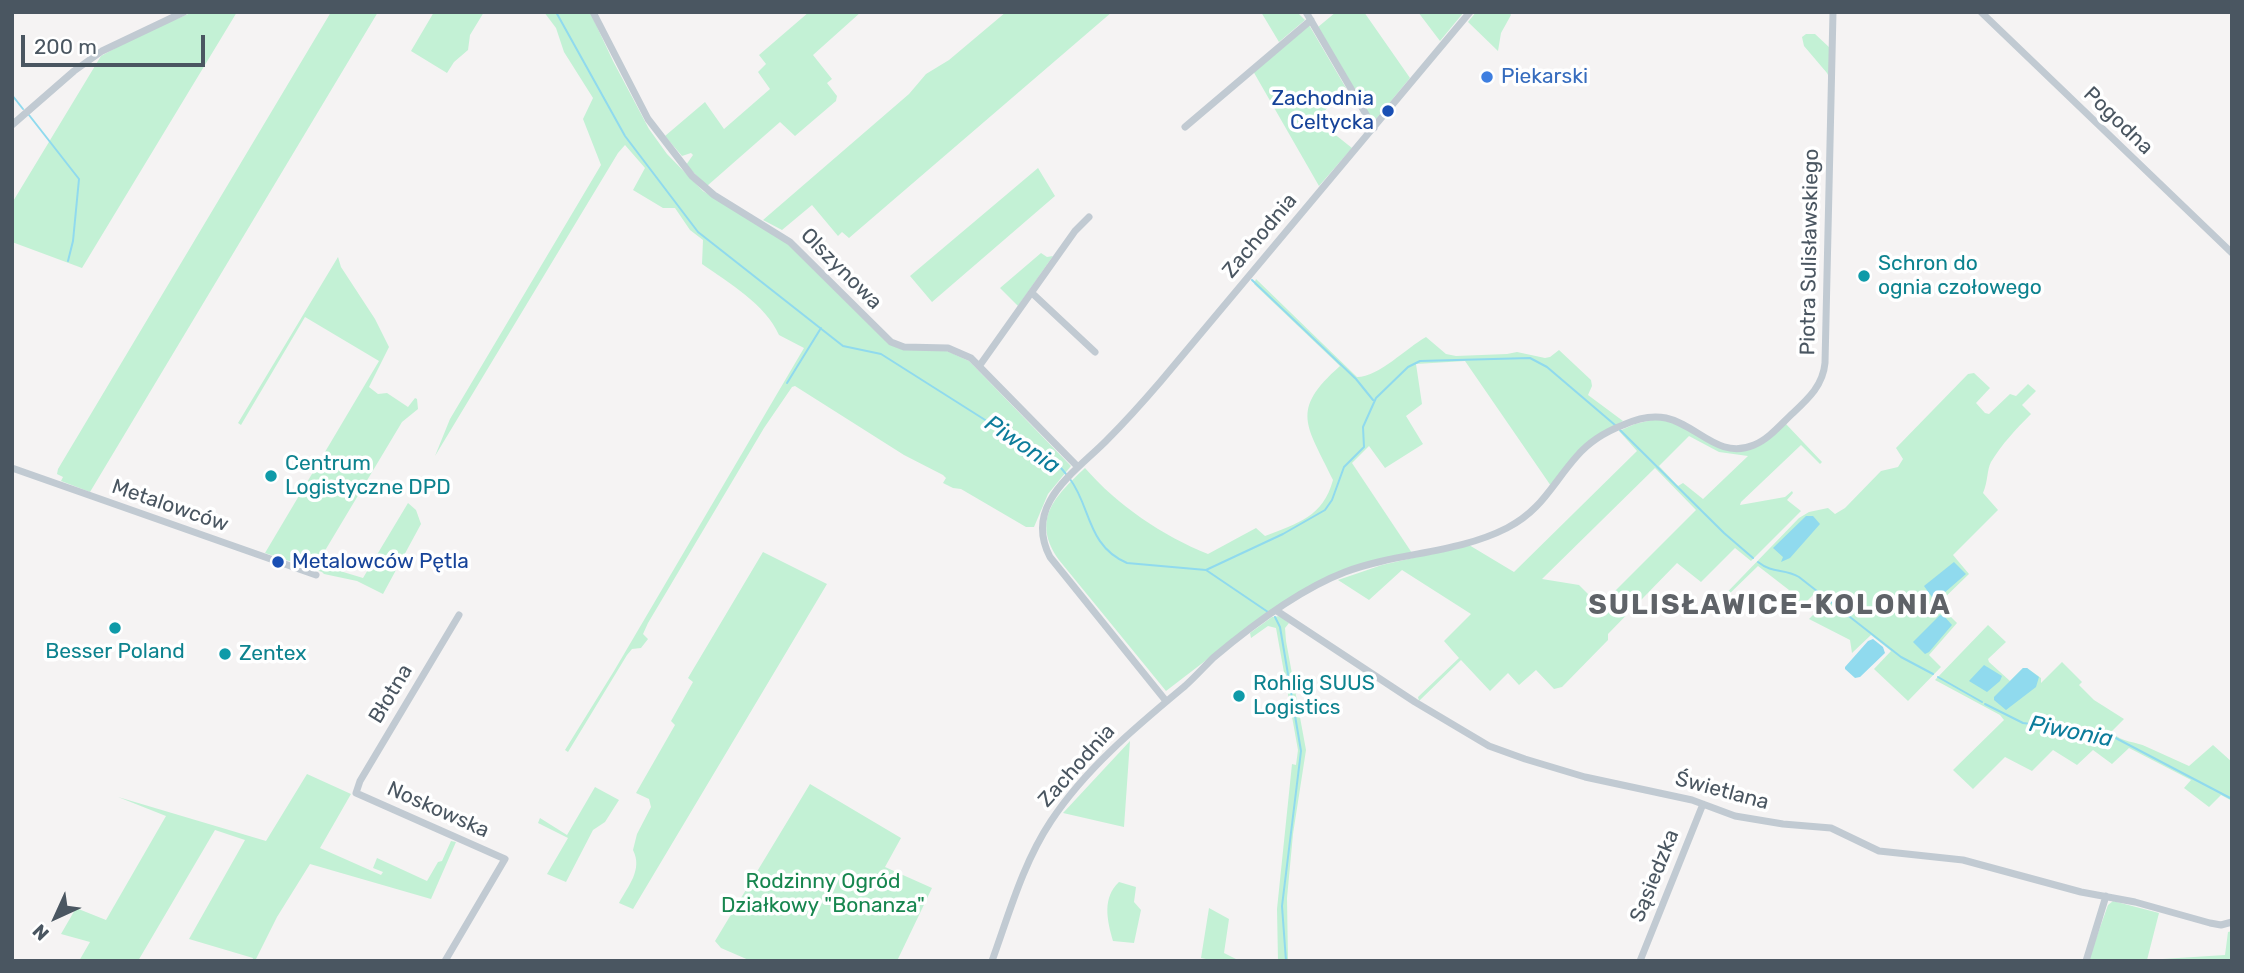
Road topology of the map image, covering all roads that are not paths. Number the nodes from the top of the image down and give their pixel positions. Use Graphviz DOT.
graph roads {
  1 [pos="184,12"];
  2 [pos="593,12"];
  3 [pos="1306,12"];
  4 [pos="1469,12"];
  5 [pos="1833,12"];
  6 [pos="1981,12"];
  7 [pos="1311,20"];
  8 [pos="12,125"];
  9 [pos="1185,127"];
  10 [pos="1374,128"];
  11 [pos="1088,217"];
  12 [pos="2232,253"];
  13 [pos="1032,293"];
  14 [pos="1095,352"];
  15 [pos="979,365"];
  16 [pos="1078,467"];
  17 [pos="12,468"];
  18 [pos="316,575"];
  19 [pos="1277,611"];
  20 [pos="459,615"];
  21 [pos="1166,701"];
  22 [pos="356,793"];
  23 [pos="1703,804"];
  24 [pos="2106,896"];
  25 [pos="2232,922"];
  26 [pos="445,961"];
  27 [pos="992,961"];
  28 [pos="1640,961"];
  29 [pos="2086,961"];
  1 -- 8 [label="street"];
  2 -- 15 [label="street, Olszynowa"];
  3 -- 7 [label="street"];
  4 -- 10 [label="street, Zachodnia"];
  5 -- 19 [label="street, Piotra Sulisławskiego"];
  6 -- 12 [label="street, Pogodna"];
  7 -- 9 [label="street"];
  7 -- 10 [label="street"];
  10 -- 16 [label="street, Zachodnia"];
  11 -- 13 [label="street"];
  13 -- 14 [label="street"];
  13 -- 15 [label="street"];
  15 -- 16 [label="street, Olszynowa"];
  16 -- 21 [label="street, Zachodnia"];
  17 -- 18 [label="street, Metalowców"];
  19 -- 21 [label="street, Piotra Sulisławskiego"];
  19 -- 23 [label="street, Świetlana"];
  20 -- 22 [label="street, Błotna"];
  21 -- 27 [label="street, Zachodnia"];
  22 -- 26 [label="street, Noskowska"];
  23 -- 24 [label="street, Świetlana"];
  23 -- 28 [label="street, Sąsiedzka"];
  24 -- 25 [label="street, Świetlana"];
  24 -- 29 [label="street"];
}
